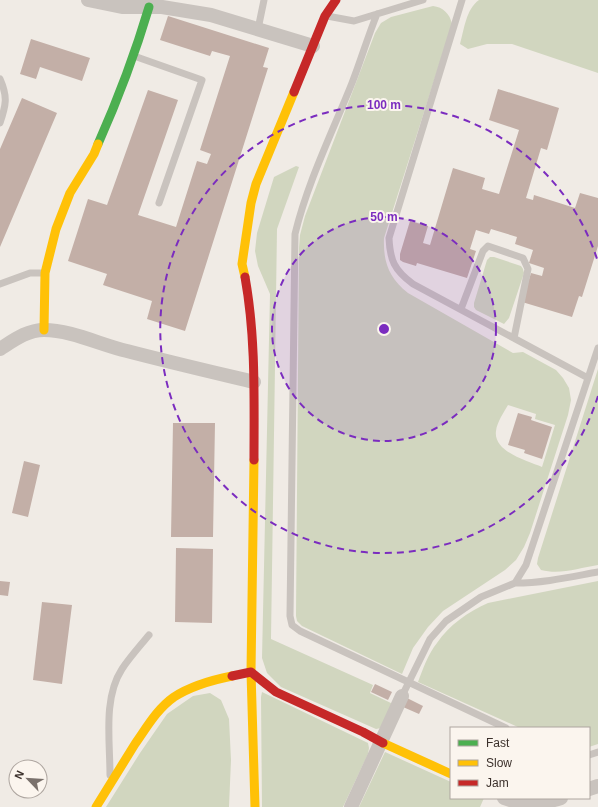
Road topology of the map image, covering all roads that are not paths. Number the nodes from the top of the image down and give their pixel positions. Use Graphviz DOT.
graph roads {
  1 [pos="88,0"];
  2 [pos="264,0"];
  3 [pos="336,0"];
  4 [pos="424,0"];
  5 [pos="462,0"];
  6 [pos="149,7"];
  7 [pos="377,14"];
  8 [pos="325,16"];
  9 [pos="258,29"];
  10 [pos="313,46"];
  11 [pos="134,55"];
  12 [pos="0,79"];
  13 [pos="0,123"];
  14 [pos="159,203"];
  15 [pos="45,273"];
  16 [pos="0,284"];
  17 [pos="461,309"];
  18 [pos="44,330"];
  19 [pos="514,338"];
  20 [pos="598,348"];
  21 [pos="0,349"];
  22 [pos="588,378"];
  23 [pos="254,382"];
  24 [pos="598,572"];
  25 [pos="515,583"];
  26 [pos="149,635"];
  27 [pos="251,672"];
  28 [pos="402,696"];
  29 [pos="504,727"];
  30 [pos="381,742"];
  31 [pos="450,774"];
  32 [pos="110,782"];
  33 [pos="509,799"];
  34 [pos="558,799"];
  35 [pos="96,807"];
  36 [pos="255,807"];
  37 [pos="351,807"];
  1 -- 6 [label="street"];
  2 -- 9 [label="lane"];
  3 -- 8 [label="street"];
  4 -- 7 [label="lane"];
  5 -- 17 [label="lane"];
  6 -- 9 [label="street"];
  6 -- 11 [label="street"];
  7 -- 8 [label="lane"];
  7 -- 29 [label="lane"];
  8 -- 10 [label="street"];
  9 -- 10 [label="street"];
  10 -- 23 [label="street"];
  11 -- 14 [label="lane"];
  11 -- 15 [label="street"];
  12 -- 13 [label="lane"];
  15 -- 16 [label="lane"];
  15 -- 18 [label="street"];
  17 -- 19 [label="lane"];
  17 -- 19 [label="lane"];
  18 -- 21 [label="street"];
  18 -- 23 [label="street"];
  19 -- 22 [label="lane"];
  20 -- 22 [label="lane"];
  22 -- 25 [label="lane"];
  23 -- 27 [label="street"];
  24 -- 25 [label="lane"];
  25 -- 28 [label="lane"];
  26 -- 32 [label="lane"];
  27 -- 30 [label="street"];
  27 -- 32 [label="street"];
  27 -- 36 [label="street"];
  28 -- 30 [label="street"];
  30 -- 31 [label="street"];
  30 -- 37 [label="street"];
  32 -- 35 [label="street"];
  33 -- 34 [label="street"];
}
